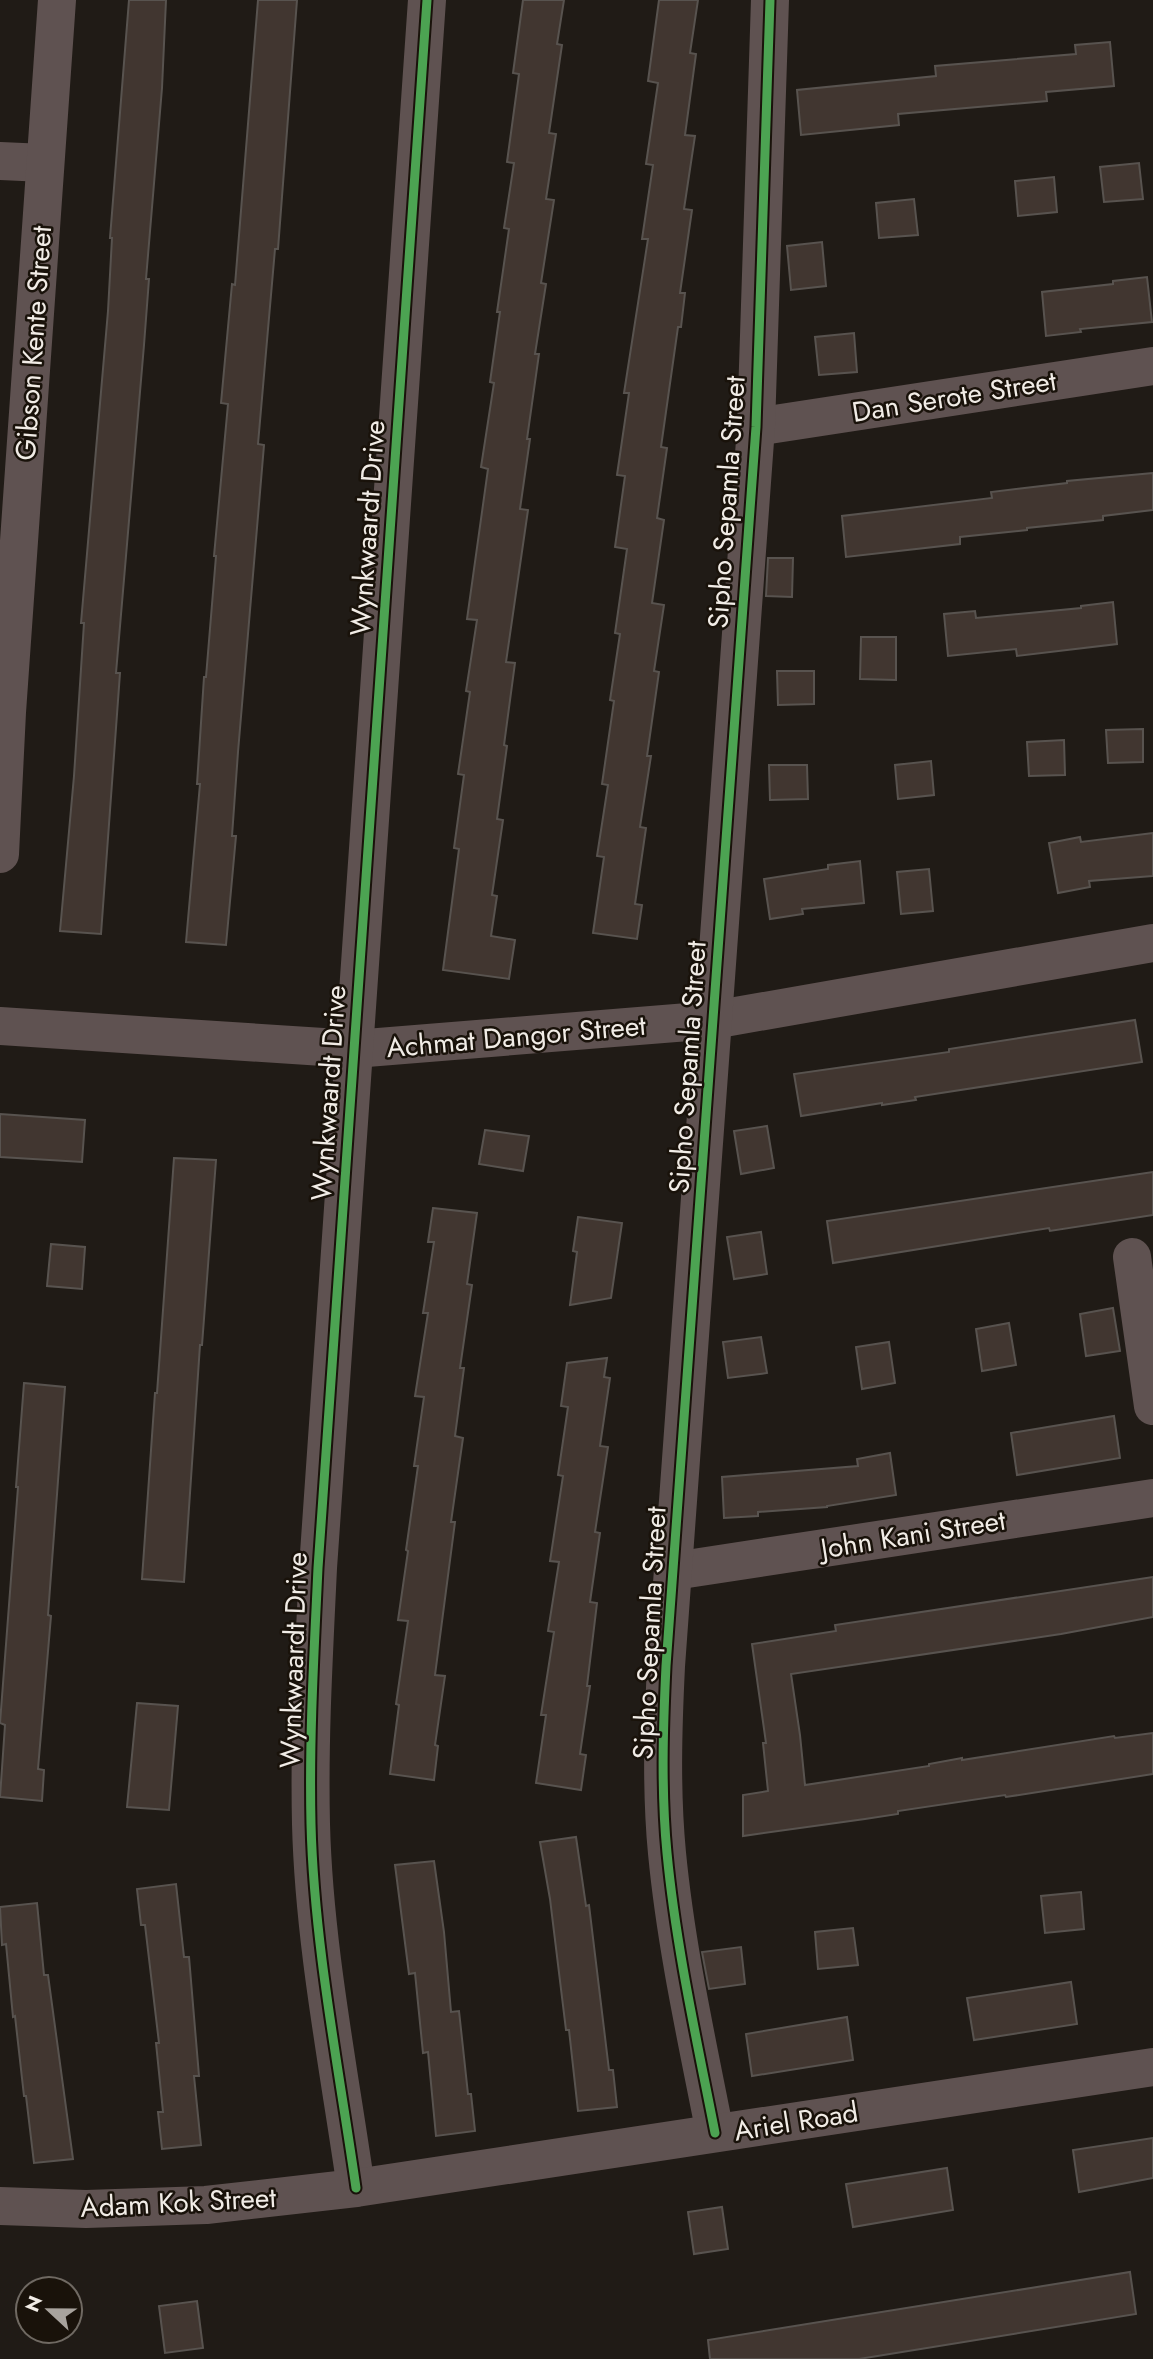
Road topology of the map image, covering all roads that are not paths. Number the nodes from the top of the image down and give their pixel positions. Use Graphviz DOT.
graph roads {
  1 [pos="57,0"];
  2 [pos="427,0"];
  3 [pos="770,0"];
  4 [pos="0,161"];
  5 [pos="45,163"];
  6 [pos="1153,366"];
  7 [pos="756,427"];
  8 [pos="4,712"];
  9 [pos="0,854"];
  10 [pos="1153,943"];
  11 [pos="713,1020"];
  12 [pos="0,1026"];
  13 [pos="354,1049"];
  14 [pos="1132,1256"];
  15 [pos="1153,1406"];
  16 [pos="1153,1498"];
  17 [pos="674,1571"];
  18 [pos="1153,2067"];
  19 [pos="715,2133"];
  20 [pos="356,2188"];
  21 [pos="0,2206"];
  1 -- 5 [label="street, Gibson Kente Street"];
  2 -- 13 [label="street, Wynkwaardt Drive"];
  3 -- 7 [label="street, Sipho Sepamla Street"];
  4 -- 5 [label="street"];
  5 -- 8 [label="street, Gibson Kente Street"];
  6 -- 7 [label="street, Dan Serote Street"];
  7 -- 11 [label="street, Sipho Sepamla Street"];
  8 -- 9 [label="street, Gibson Kente Street"];
  10 -- 11 [label="street, Achmat Dangor Street"];
  11 -- 13 [label="street, Achmat Dangor Street"];
  11 -- 17 [label="street, Sipho Sepamla Street"];
  12 -- 13 [label="street, Achmat Dangor Street"];
  13 -- 20 [label="street, Wynkwaardt Drive"];
  14 -- 15 [label="street"];
  16 -- 17 [label="street, John Kani Street"];
  17 -- 19 [label="street, Sipho Sepamla Street"];
  18 -- 19 [label="street, Ariel Road"];
  19 -- 20 [label="street, Ariel Road"];
  20 -- 21 [label="street, Adam Kok Street"];
}
